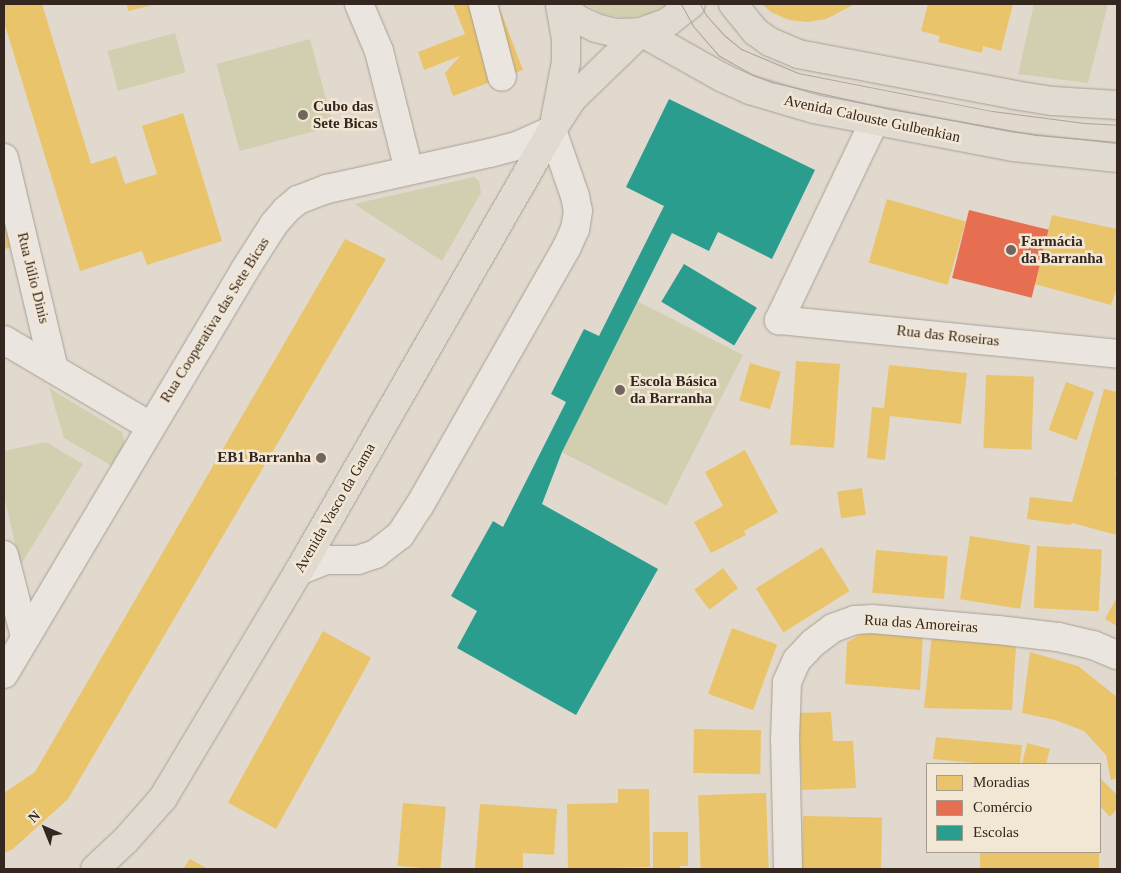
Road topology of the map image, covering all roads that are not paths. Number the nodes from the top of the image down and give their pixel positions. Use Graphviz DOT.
graph roads {
  1 [pos="359,4"];
  2 [pos="483,4"];
  3 [pos="560,4"];
  4 [pos="691,4"];
  5 [pos="732,4"];
  6 [pos="641,32"];
  7 [pos="502,77"];
  8 [pos="1117,106"];
  9 [pos="874,122"];
  10 [pos="552,130"];
  11 [pos="4,158"];
  12 [pos="1117,158"];
  13 [pos="409,170"];
  14 [pos="4,340"];
  15 [pos="1117,354"];
  16 [pos="54,369"];
  17 [pos="150,426"];
  18 [pos="4,555"];
  19 [pos="299,572"];
  20 [pos="25,637"];
  21 [pos="1117,655"];
  22 [pos="4,674"];
  23 [pos="95,869"];
  24 [pos="788,869"];
  1 -- 13 [label="street"];
  2 -- 7 [label="street"];
  3 -- 6 [label="main road"];
  3 -- 10 [label="main road, Avenida Vasco da Gama"];
  4 -- 6 [label="main road"];
  5 -- 8 [label="main road"];
  6 -- 9 [label="main road, Avenida Calouste Gulbenkian"];
  6 -- 10 [label="main road, Avenida Vasco da Gama"];
  9 -- 12 [label="main road, Avenida Calouste Gulbenkian"];
  9 -- 15 [label="street, Rua das Roseiras"];
  10 -- 13 [label="street, Rua Cooperativa das Sete Bicas"];
  10 -- 19 [label="main road, Avenida Vasco da Gama"];
  10 -- 19 [label="street"];
  11 -- 16 [label="street, Rua Júlio Dinis"];
  13 -- 17 [label="street, Rua Cooperativa das Sete Bicas"];
  14 -- 16 [label="street"];
  16 -- 17 [label="street"];
  17 -- 20 [label="street, Rua Cooperativa das Sete Bicas"];
  18 -- 20 [label="street"];
  19 -- 23 [label="main road, Avenida Vasco da Gama"];
  20 -- 22 [label="street, Rua Cooperativa das Sete Bicas"];
  21 -- 24 [label="street, Rua das Amoreiras"];
}
